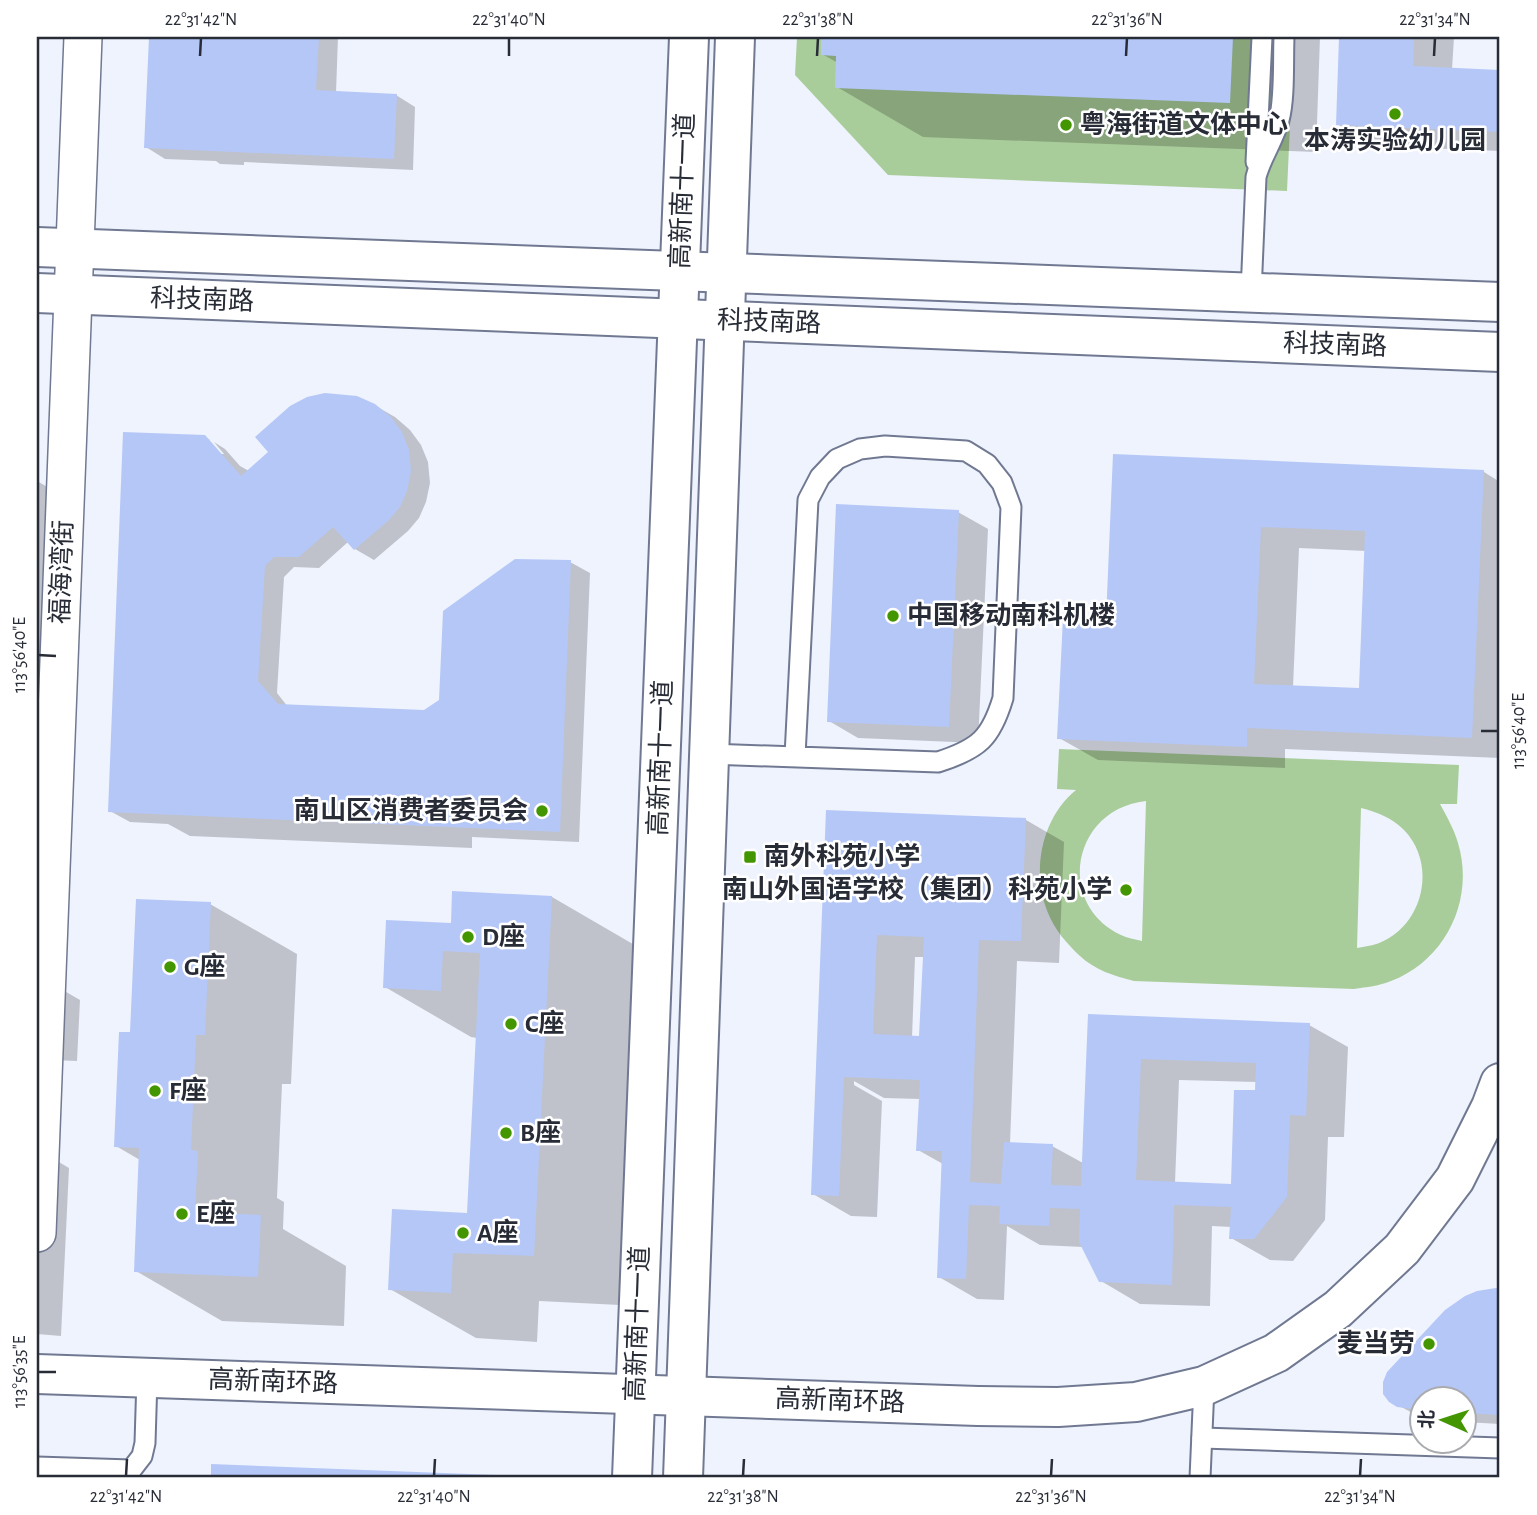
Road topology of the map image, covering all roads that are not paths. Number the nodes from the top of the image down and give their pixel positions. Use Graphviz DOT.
graph roads {
  1 [pos="83,37"];
  2 [pos="689,37"];
  3 [pos="735,37"];
  4 [pos="1262,37"];
  5 [pos="1284,37"];
  6 [pos="1256,177"];
  7 [pos="37,247"];
  8 [pos="74,248"];
  9 [pos="680,271"];
  10 [pos="726,273"];
  11 [pos="1251,293"];
  12 [pos="55,294"];
  13 [pos="1500,302"];
  14 [pos="678,319"];
  15 [pos="724,321"];
  16 [pos="1500,352"];
  17 [pos="709,754"];
  18 [pos="796,756"];
  19 [pos="45,808"];
  20 [pos="43,925"];
  21 [pos="40,1079"];
  22 [pos="1500,1083"];
  23 [pos="37,1233"];
  24 [pos="37,1374"];
  25 [pos="147,1378"];
  26 [pos="1204,1386"];
  27 [pos="635,1395"];
  28 [pos="686,1396"];
  29 [pos="1202,1438"];
  30 [pos="1500,1448"];
  31 [pos="37,1467"];
  32 [pos="128,1474"];
  33 [pos="632,1478"];
  34 [pos="683,1478"];
  35 [pos="1200,1478"];
  1 -- 8 [label="street, 福海湾街"];
  2 -- 9 [label="street, 高新南十一道"];
  3 -- 10 [label="street, 高新南十一道"];
  4 -- 6 [label="lane"];
  5 -- 6 [label="lane"];
  6 -- 11 [label="lane"];
  7 -- 8 [label="street, 科技南路"];
  8 -- 9 [label="street, 科技南路"];
  8 -- 12 [label="street, 福海湾街"];
  9 -- 10 [label="street, 科技南路"];
  9 -- 14 [label="street, 高新南十一道"];
  10 -- 11 [label="street, 科技南路"];
  10 -- 15 [label="street, 高新南十一道"];
  11 -- 13 [label="street, 科技南路"];
  12 -- 14 [label="street, 科技南路"];
  12 -- 19 [label="street, 福海湾街"];
  14 -- 15 [label="street, 科技南路"];
  14 -- 27 [label="street, 高新南十一道"];
  15 -- 16 [label="street, 科技南路"];
  15 -- 17 [label="street, 高新南十一道"];
  17 -- 18 [label="lane"];
  17 -- 28 [label="street, 高新南十一道"];
  18 -- 18 [label="lane"];
  19 -- 20 [label="street, 福海湾街"];
  20 -- 21 [label="street, 福海湾街"];
  21 -- 23 [label="street, 福海湾街"];
  22 -- 26 [label="street, 高新南环路"];
  24 -- 25 [label="street, 高新南环路"];
  25 -- 27 [label="street, 高新南环路"];
  25 -- 32 [label="lane"];
  26 -- 28 [label="street, 高新南环路"];
  26 -- 29 [label="lane"];
  27 -- 28 [label="street, 高新南环路"];
  27 -- 33 [label="street, 高新南十一道"];
  28 -- 34 [label="street, 高新南十一道"];
  29 -- 30 [label="lane"];
  29 -- 35 [label="lane"];
  31 -- 32 [label="lane"];
}
